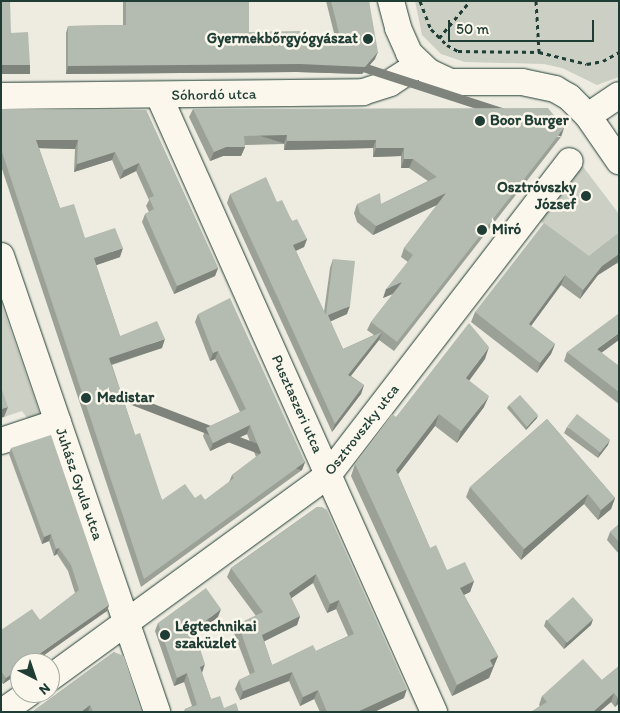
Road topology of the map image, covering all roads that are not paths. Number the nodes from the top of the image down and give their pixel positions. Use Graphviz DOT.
graph roads {
  1 [pos="391,1"];
  2 [pos="419,64"];
  3 [pos="619,95"];
  4 [pos="1,96"];
  5 [pos="159,96"];
  6 [pos="588,116"];
  7 [pos="570,161"];
  8 [pos="619,161"];
  9 [pos="3,270"];
  10 [pos="58,422"];
  11 [pos="1,441"];
  12 [pos="328,475"];
  13 [pos="127,624"];
  14 [pos="60,671"];
  15 [pos="15,703"];
  16 [pos="2,712"];
  17 [pos="157,712"];
  18 [pos="434,712"];
  1 -- 2 [label="street"];
  2 -- 5 [label="street, Sóhordó utca"];
  2 -- 6 [label="street"];
  3 -- 6 [label="street"];
  4 -- 5 [label="street, Sóhordó utca"];
  5 -- 12 [label="street, Pusztaszeri utca"];
  6 -- 8 [label="street"];
  7 -- 12 [label="street, Osztrovszky utca"];
  9 -- 10 [label="street, Juhász Gyula utca"];
  10 -- 11 [label="street"];
  10 -- 13 [label="street, Juhász Gyula utca"];
  12 -- 13 [label="street, Osztrovszky utca"];
  12 -- 18 [label="street, Pusztaszeri utca"];
  13 -- 14 [label="street, Osztrovszky utca"];
  13 -- 17 [label="street, Juhász Gyula utca"];
  15 -- 16 [label="street"];
}
